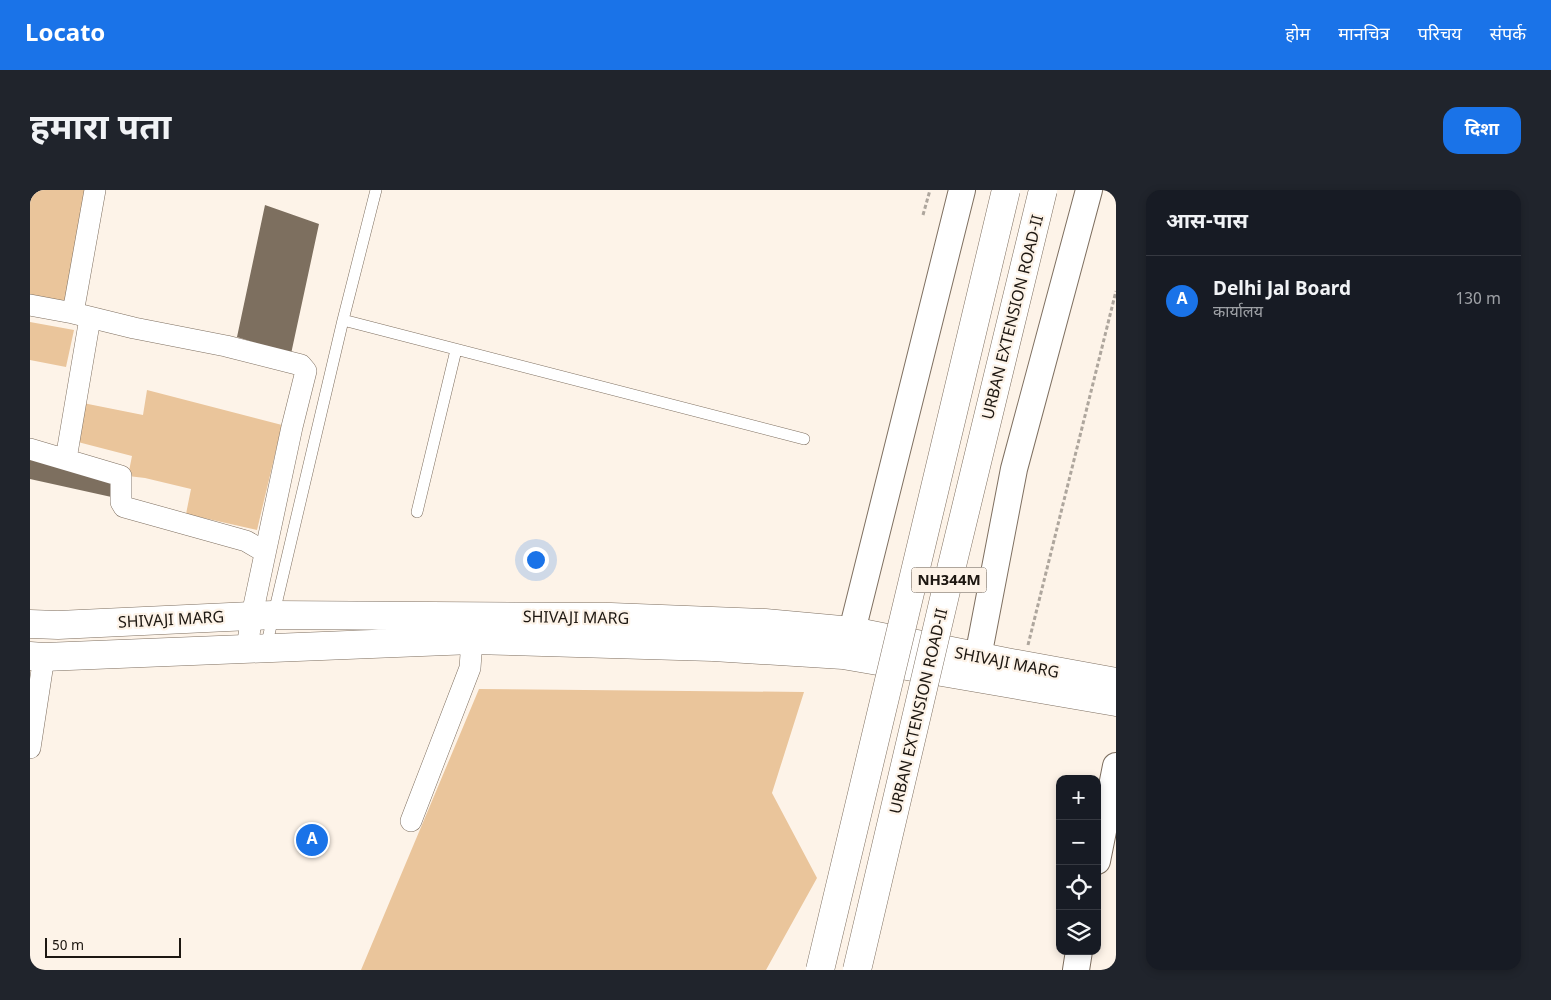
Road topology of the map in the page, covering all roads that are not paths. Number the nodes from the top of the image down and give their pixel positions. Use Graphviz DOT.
graph roads {
  1 [pos="94,190"];
  2 [pos="376,190"];
  3 [pos="962,190"];
  4 [pos="1006,190"];
  5 [pos="1043,190"];
  6 [pos="1089,190"];
  7 [pos="30,305"];
  8 [pos="82,316"];
  9 [pos="343,320"];
  10 [pos="456,350"];
  11 [pos="804,439"];
  12 [pos="30,449"];
  13 [pos="66,459"];
  14 [pos="417,512"];
  15 [pos="265,552"];
  16 [pos="263,615"];
  17 [pos="30,624"];
  18 [pos="852,631"];
  19 [pos="472,640"];
  20 [pos="256,648"];
  21 [pos="37,657"];
  22 [pos="978,657"];
  23 [pos="1116,682"];
  24 [pos="1116,702"];
  25 [pos="30,748"];
  26 [pos="1116,766"];
  27 [pos="411,821"];
  28 [pos="1101,841"];
  29 [pos="1079,955"];
  30 [pos="820,970"];
  31 [pos="857,970"];
  32 [pos="1076,970"];
  1 -- 8 [label="street"];
  2 -- 9 [label="lane"];
  3 -- 18 [label="street"];
  4 -- 30 [label="main road, NH344M, bridge"];
  5 -- 31 [label="main road, URBAN EXTENSION ROAD-II / NH344M, bridge"];
  6 -- 22 [label="street"];
  7 -- 8 [label="street"];
  8 -- 13 [label="street"];
  8 -- 15 [label="street"];
  9 -- 10 [label="lane"];
  9 -- 16 [label="lane"];
  10 -- 11 [label="lane"];
  10 -- 14 [label="lane"];
  12 -- 13 [label="street"];
  13 -- 15 [label="street"];
  15 -- 16 [label="street"];
  16 -- 17 [label="main road, SHIVAJI MARG"];
  16 -- 18 [label="main road, SHIVAJI MARG"];
  16 -- 20 [label="street"];
  18 -- 22 [label="main road, SHIVAJI MARG"];
  19 -- 20 [label="main road, SHIVAJI MARG"];
  19 -- 24 [label="main road, SHIVAJI MARG"];
  19 -- 27 [label="street"];
  20 -- 21 [label="main road, SHIVAJI MARG"];
  21 -- 25 [label="street"];
  22 -- 23 [label="main road, SHIVAJI MARG"];
  26 -- 28 [label="street"];
  29 -- 32 [label="street"];
}
